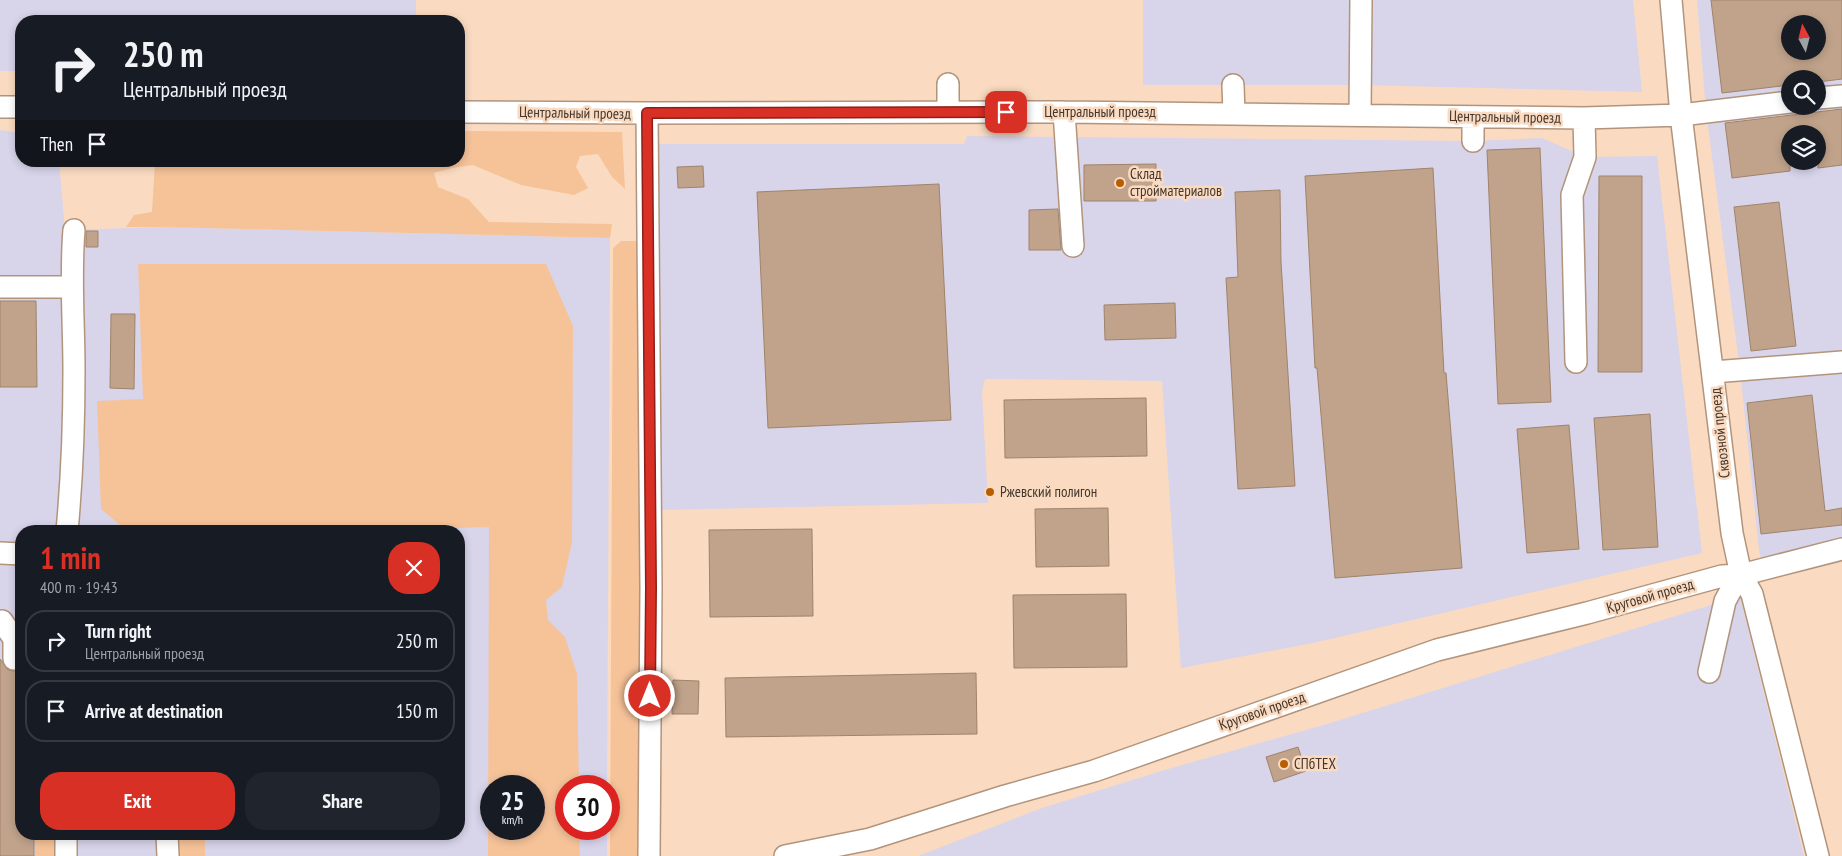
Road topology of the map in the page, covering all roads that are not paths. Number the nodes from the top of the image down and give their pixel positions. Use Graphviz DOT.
graph roads {
  1 [pos="1361,0"];
  2 [pos="1670,0"];
  3 [pos="948,84"];
  4 [pos="1233,85"];
  5 [pos="1842,96"];
  6 [pos="1826,97"];
  7 [pos="1781,103"];
  8 [pos="0,107"];
  9 [pos="15,107"];
  10 [pos="465,112"];
  11 [pos="948,112"];
  12 [pos="1064,112"];
  13 [pos="647,113"];
  14 [pos="1234,114"];
  15 [pos="1360,115"];
  16 [pos="1681,115"];
  17 [pos="1473,117"];
  18 [pos="1584,118"];
  19 [pos="1473,141"];
  20 [pos="74,230"];
  21 [pos="1073,246"];
  22 [pos="0,287"];
  23 [pos="71,287"];
  24 [pos="1576,362"];
  25 [pos="1842,362"];
  26 [pos="1713,372"];
  27 [pos="68,525"];
  28 [pos="1842,549"];
  29 [pos="0,553"];
  30 [pos="15,554"];
  31 [pos="1736,582"];
  32 [pos="8,621"];
  33 [pos="14,659"];
  34 [pos="1709,672"];
  35 [pos="66,840"];
  36 [pos="167,840"];
  37 [pos="66,856"];
  38 [pos="168,856"];
  39 [pos="649,856"];
  40 [pos="785,856"];
  41 [pos="1818,856"];
  1 -- 15 [label="street"];
  2 -- 16 [label="street, Сквозной проезд"];
  3 -- 11 [label="street"];
  4 -- 14 [label="street"];
  5 -- 6 [label="street"];
  7 -- 16 [label="street, Центральный проезд"];
  8 -- 9 [label="street"];
  10 -- 13 [label="street, Центральный проезд"];
  11 -- 12 [label="street, Центральный проезд"];
  11 -- 13 [label="street, Центральный проезд"];
  12 -- 14 [label="street, Центральный проезд"];
  12 -- 21 [label="street"];
  13 -- 39 [label="street"];
  14 -- 15 [label="street, Центральный проезд"];
  15 -- 17 [label="street, Центральный проезд"];
  16 -- 18 [label="street, Центральный проезд"];
  16 -- 26 [label="street, Сквозной проезд"];
  17 -- 18 [label="street, Центральный проезд"];
  17 -- 19 [label="street"];
  18 -- 24 [label="street"];
  20 -- 23 [label="street"];
  22 -- 23 [label="street"];
  23 -- 27 [label="street"];
  25 -- 26 [label="street"];
  26 -- 31 [label="street, Сквозной проезд"];
  28 -- 31 [label="street, Круговой проезд"];
  29 -- 30 [label="street"];
  31 -- 34 [label="street"];
  31 -- 40 [label="street, Круговой проезд"];
  31 -- 41 [label="street, Сквозной проезд"];
  32 -- 33 [label="street"];
  35 -- 37 [label="street"];
  36 -- 38 [label="street"];
}
